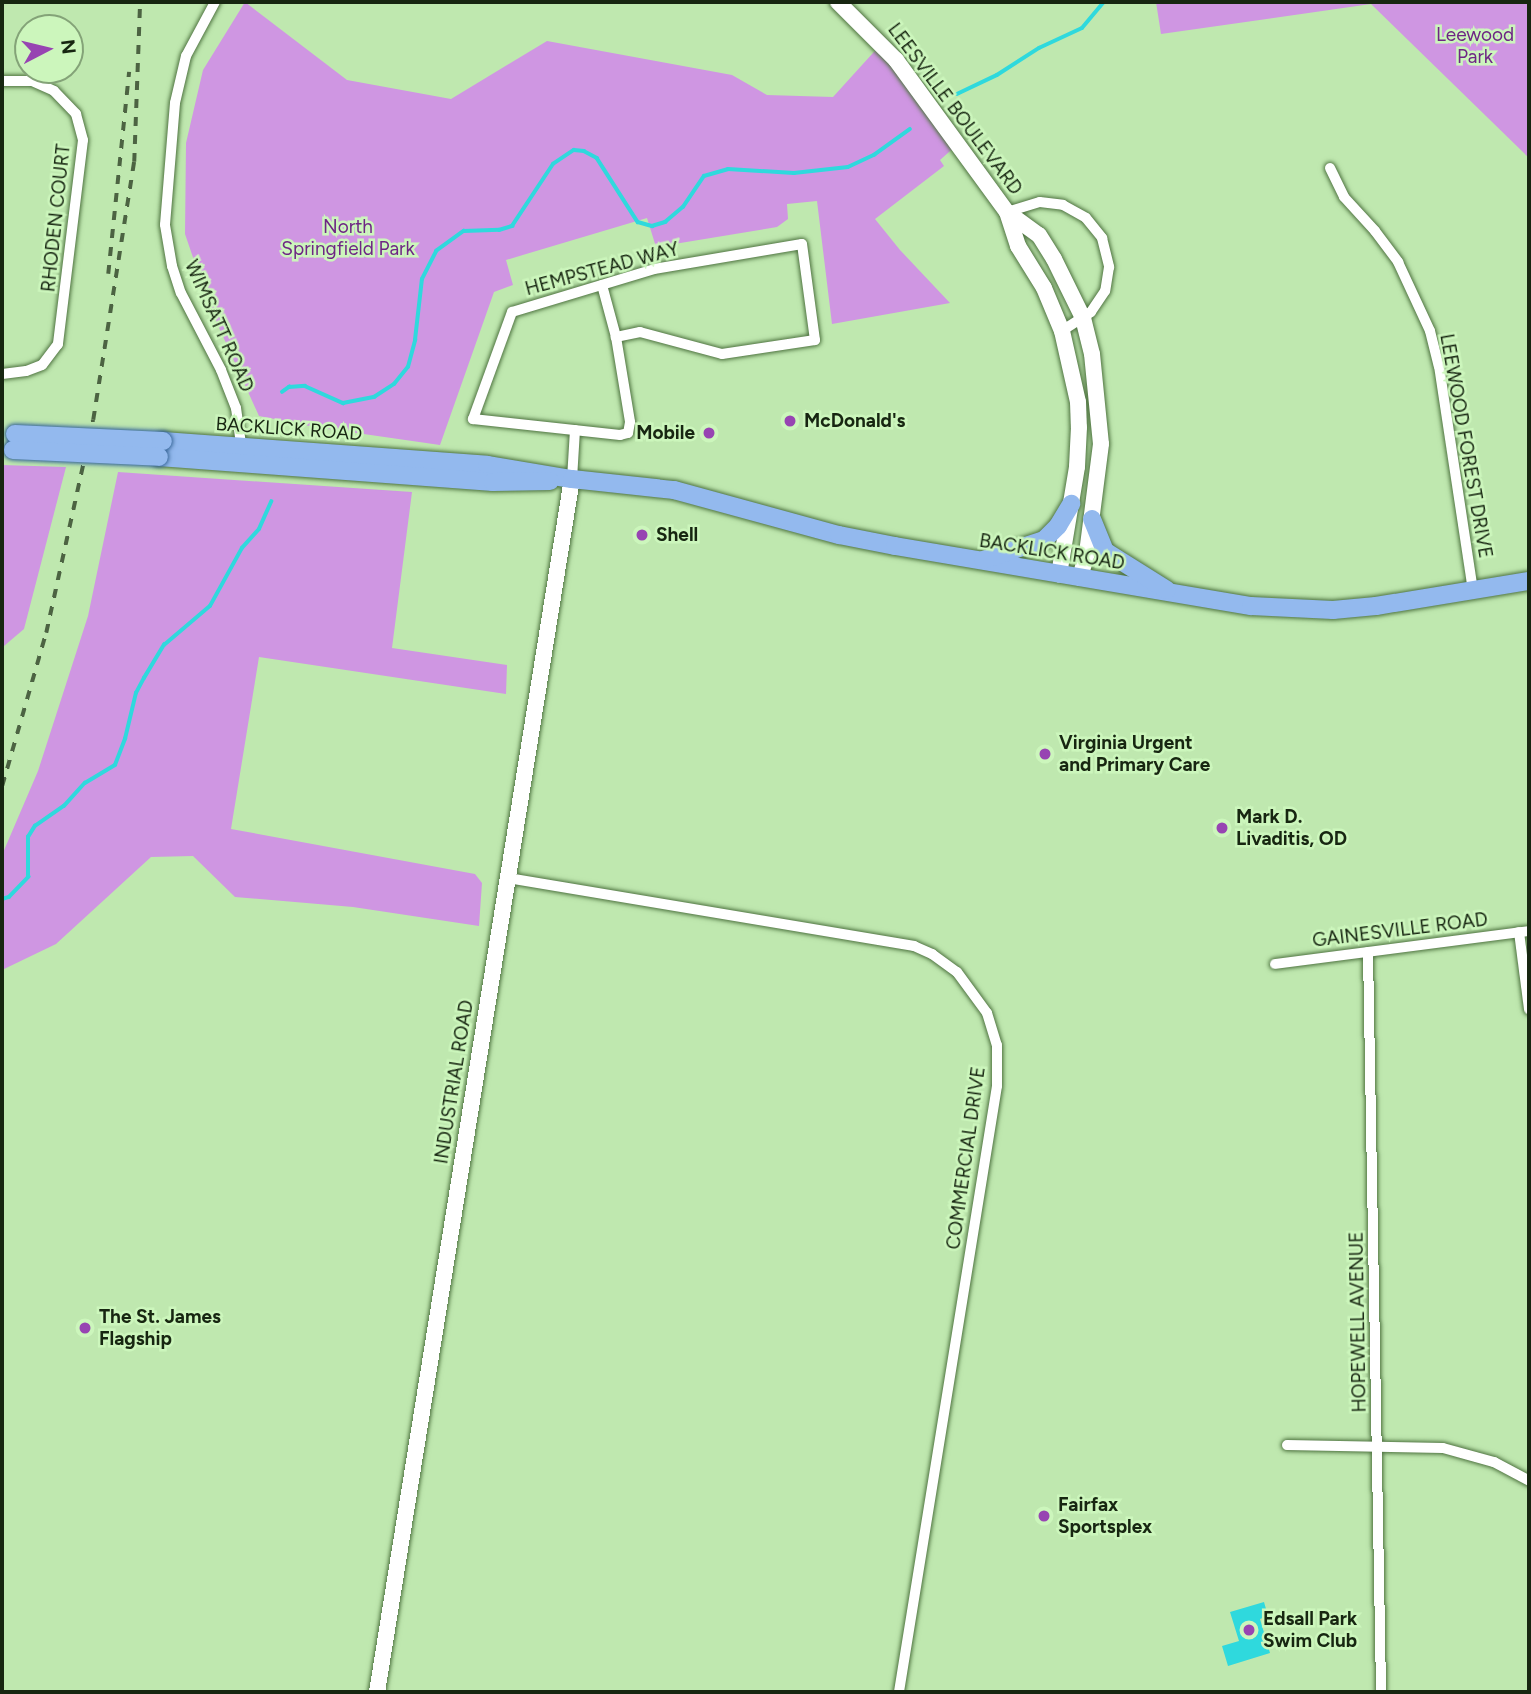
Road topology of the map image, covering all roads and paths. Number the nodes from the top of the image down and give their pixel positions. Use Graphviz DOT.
graph roads {
  1 [pos="215,2"];
  2 [pos="842,3"];
  3 [pos="2,81"];
  4 [pos="1330,168"];
  5 [pos="1007,212"];
  6 [pos="602,285"];
  7 [pos="1083,318"];
  8 [pos="1062,331"];
  9 [pos="616,337"];
  10 [pos="2,374"];
  11 [pos="575,430"];
  12 [pos="8,442"];
  13 [pos="241,454"];
  14 [pos="572,479"];
  15 [pos="1071,504"];
  16 [pos="1092,519"];
  17 [pos="976,561"];
  18 [pos="1059,575"];
  19 [pos="1080,578"];
  20 [pos="1529,581"];
  21 [pos="1473,592"];
  22 [pos="1173,594"];
  23 [pos="508,878"];
  24 [pos="1524,931"];
  25 [pos="1368,952"];
  26 [pos="1275,964"];
  27 [pos="1529,1009"];
  28 [pos="1287,1445"];
  29 [pos="1377,1445"];
  30 [pos="1529,1481"];
  31 [pos="377,1692"];
  32 [pos="899,1692"];
  33 [pos="1381,1692"];
  1 -- 13 [label="street, WIMSATT ROAD"];
  2 -- 5 [label="street, LEESVILLE BOULEVARD"];
  3 -- 10 [label="street, RHODEN COURT"];
  4 -- 21 [label="street, LEEWOOD FOREST DRIVE"];
  5 -- 7 [label="street, LEESVILLE BOULEVARD"];
  5 -- 7 [label="street"];
  5 -- 8 [label="street, LEESVILLE BOULEVARD"];
  6 -- 9 [label="street"];
  6 -- 9 [label="street, HEMPSTEAD WAY"];
  6 -- 11 [label="street, HEMPSTEAD WAY"];
  7 -- 8 [label="street"];
  7 -- 16 [label="street, LEESVILLE BOULEVARD"];
  8 -- 15 [label="street, LEESVILLE BOULEVARD"];
  9 -- 11 [label="street"];
  11 -- 14 [label="street"];
  12 -- 13 [label="main road, BACKLICK ROAD, bridge"];
  13 -- 14 [label="main road, BACKLICK ROAD"];
  14 -- 17 [label="main road, BACKLICK ROAD"];
  14 -- 23 [label="street, INDUSTRIAL ROAD"];
  15 -- 17 [label="main road"];
  15 -- 18 [label="street, LEESVILLE BOULEVARD"];
  16 -- 19 [label="street, LEESVILLE BOULEVARD"];
  16 -- 22 [label="main road"];
  17 -- 18 [label="main road, BACKLICK ROAD"];
  18 -- 19 [label="main road, BACKLICK ROAD"];
  19 -- 22 [label="main road, BACKLICK ROAD"];
  20 -- 21 [label="main road, BACKLICK ROAD"];
  21 -- 22 [label="main road, BACKLICK ROAD"];
  23 -- 31 [label="street, INDUSTRIAL ROAD"];
  23 -- 32 [label="street, COMMERCIAL DRIVE"];
  24 -- 25 [label="street, GAINESVILLE ROAD"];
  24 -- 27 [label="street"];
  25 -- 26 [label="street, GAINESVILLE ROAD"];
  25 -- 29 [label="street, HOPEWELL AVENUE"];
  28 -- 29 [label="street"];
  29 -- 30 [label="street"];
  29 -- 33 [label="street, HOPEWELL AVENUE"];
}
